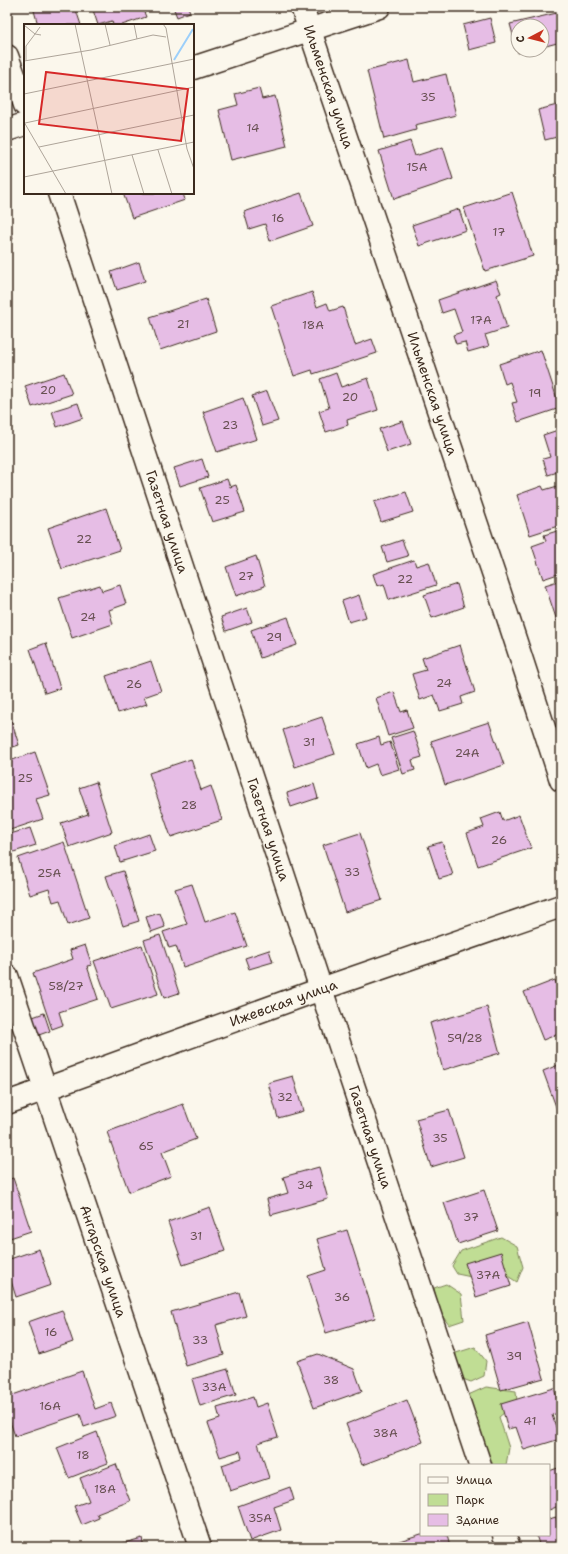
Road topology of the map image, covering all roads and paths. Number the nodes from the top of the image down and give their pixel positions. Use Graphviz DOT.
graph roads {
  1 [pos="302,7"];
  2 [pos="380,7"];
  3 [pos="310,30"];
  4 [pos="7,56"];
  5 [pos="194,68"];
  6 [pos="24,102"];
  7 [pos="24,124"];
  8 [pos="7,130"];
  9 [pos="59,194"];
  10 [pos="561,780"];
  11 [pos="561,906"];
  12 [pos="7,976"];
  13 [pos="321,989"];
  14 [pos="45,1089"];
  15 [pos="7,1103"];
  16 [pos="480,1464"];
  17 [pos="504,1536"];
  18 [pos="200,1547"];
  19 [pos="509,1547"];
  1 -- 3 [label="street, Ильменская улица"];
  2 -- 3 [label="street"];
  3 -- 5 [label="street"];
  3 -- 10 [label="street, Ильменская улица"];
  4 -- 6 [label="street"];
  7 -- 8 [label="street"];
  9 -- 13 [label="street, Газетная улица"];
  11 -- 13 [label="street, Ижевская улица"];
  12 -- 14 [label="street, Ангарская улица"];
  13 -- 14 [label="street, Ижевская улица"];
  13 -- 16 [label="street, Газетная улица"];
  14 -- 15 [label="street, Ижевская улица"];
  14 -- 18 [label="street, Ангарская улица"];
  17 -- 19 [label="street"];
}
